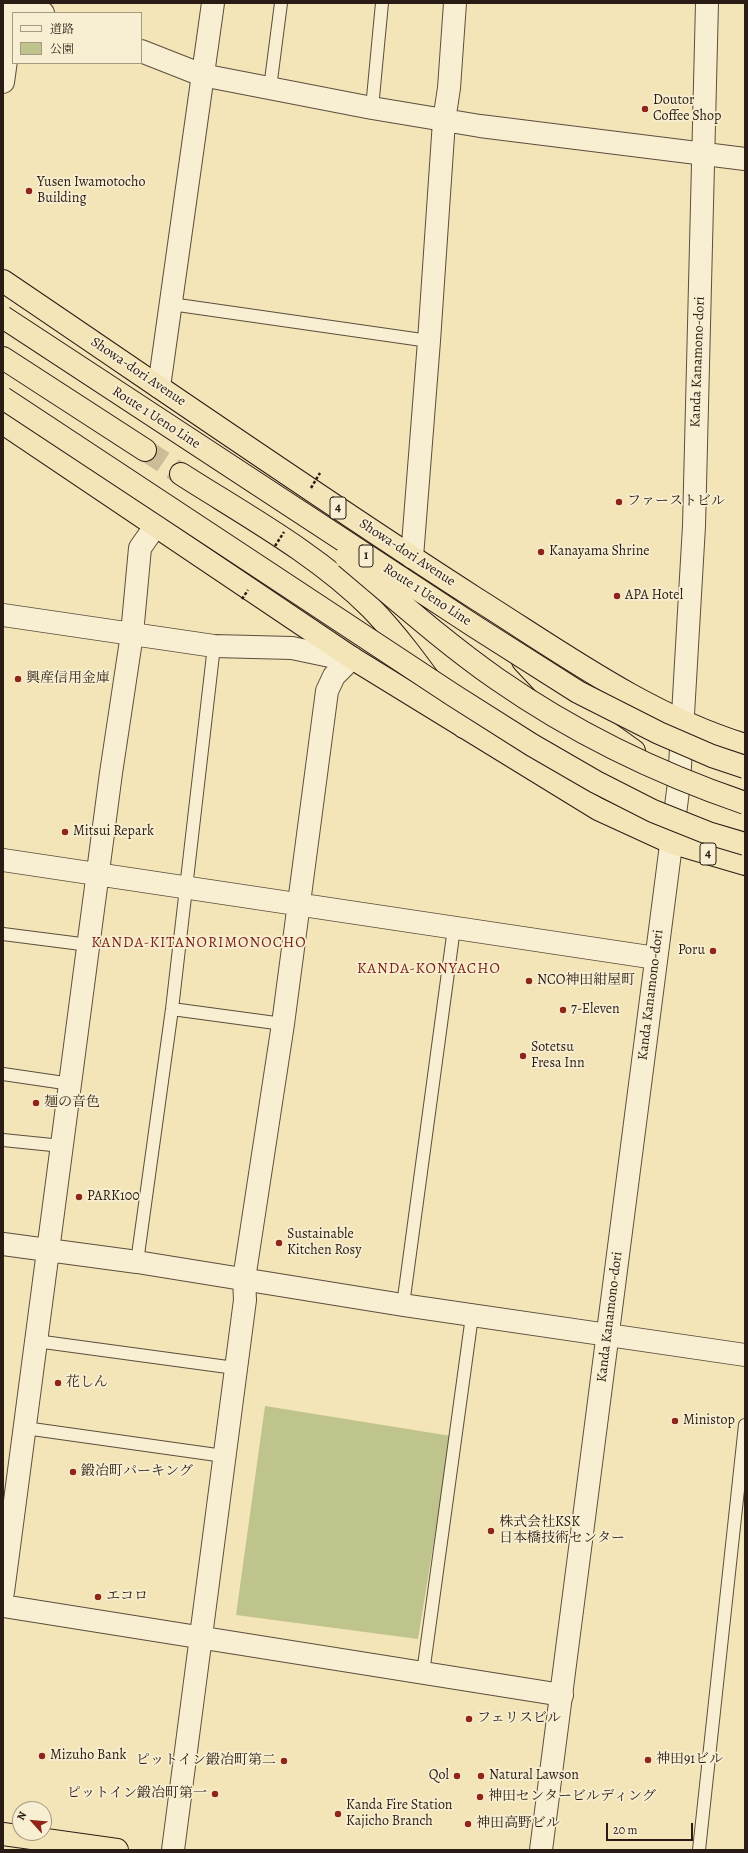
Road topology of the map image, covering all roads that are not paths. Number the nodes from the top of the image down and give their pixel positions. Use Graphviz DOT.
graph roads {
  1 [pos="18,3"];
  2 [pos="213,3"];
  3 [pos="281,3"];
  4 [pos="382,3"];
  5 [pos="455,3"];
  6 [pos="707,3"];
  7 [pos="40,12"];
  8 [pos="12,17"];
  9 [pos="142,51"];
  10 [pos="202,75"];
  11 [pos="3,82"];
  12 [pos="270,88"];
  13 [pos="372,108"];
  14 [pos="444,121"];
  15 [pos="704,154"];
  16 [pos="745,159"];
  17 [pos="3,281"];
  18 [pos="171,304"];
  19 [pos="3,317"];
  20 [pos="429,341"];
  21 [pos="3,358"];
  22 [pos="159,387"];
  23 [pos="3,398"];
  24 [pos="3,423"];
  25 [pos="145,450"];
  26 [pos="181,474"];
  27 [pos="274,495"];
  28 [pos="156,524"];
  29 [pos="412,557"];
  30 [pos="472,596"];
  31 [pos="3,615"];
  32 [pos="132,634"];
  33 [pos="214,646"];
  34 [pos="352,658"];
  35 [pos="682,722"];
  36 [pos="464,727"];
  37 [pos="745,745"];
  38 [pos="745,767"];
  39 [pos="679,783"];
  40 [pos="745,803"];
  41 [pos="670,842"];
  42 [pos="745,844"];
  43 [pos="3,860"];
  44 [pos="745,864"];
  45 [pos="99,873"];
  46 [pos="186,887"];
  47 [pos="300,903"];
  48 [pos="454,928"];
  49 [pos="3,934"];
  50 [pos="89,945"];
  51 [pos="656,958"];
  52 [pos="172,1009"];
  53 [pos="283,1024"];
  54 [pos="3,1074"];
  55 [pos="71,1084"];
  56 [pos="3,1140"];
  57 [pos="62,1146"];
  58 [pos="3,1244"];
  59 [pos="48,1249"];
  60 [pos="137,1262"];
  61 [pos="244,1279"];
  62 [pos="403,1306"];
  63 [pos="472,1316"];
  64 [pos="608,1336"];
  65 [pos="36,1341"];
  66 [pos="745,1355"];
  67 [pos="235,1368"];
  68 [pos="745,1425"];
  69 [pos="25,1428"];
  70 [pos="224,1456"];
  71 [pos="8,1513"];
  72 [pos="3,1592"];
  73 [pos="3,1606"];
  74 [pos="200,1637"];
  75 [pos="423,1673"];
  76 [pos="562,1695"];
  77 [pos="3,1834"];
  78 [pos="117,1850"];
  79 [pos="173,1850"];
  80 [pos="541,1850"];
  81 [pos="699,1850"];
  1 -- 7 [label="street"];
  2 -- 10 [label="street"];
  3 -- 12 [label="lane"];
  4 -- 13 [label="lane"];
  5 -- 14 [label="street"];
  6 -- 15 [label="street, Kanda Kanamono-dori"];
  8 -- 11 [label="street"];
  9 -- 10 [label="street"];
  10 -- 12 [label="street"];
  10 -- 18 [label="street"];
  12 -- 13 [label="street"];
  13 -- 14 [label="street"];
  14 -- 15 [label="street"];
  14 -- 20 [label="street"];
  15 -- 16 [label="street"];
  15 -- 35 [label="street, Kanda Kanamono-dori"];
  17 -- 22 [label="highway, Showa-dori Avenue / 4"];
  18 -- 20 [label="lane"];
  18 -- 22 [label="street"];
  19 -- 27 [label="highway, Route 1 Ueno Line / 1, bridge"];
  20 -- 29 [label="street"];
  21 -- 25 [label="highway"];
  22 -- 29 [label="highway, Showa-dori Avenue / 4"];
  23 -- 42 [label="highway, bridge"];
  24 -- 28 [label="highway, 4"];
  26 -- 36 [label="highway"];
  27 -- 38 [label="highway, Route 1 Ueno Line / 1, bridge"];
  27 -- 40 [label="highway, bridge"];
  28 -- 32 [label="street"];
  28 -- 34 [label="highway, 4"];
  29 -- 30 [label="highway, Showa-dori Avenue / 4"];
  30 -- 35 [label="highway, Showa-dori Avenue / 4"];
  30 -- 39 [label="highway"];
  31 -- 32 [label="street"];
  32 -- 33 [label="street"];
  32 -- 45 [label="street"];
  33 -- 34 [label="street"];
  33 -- 46 [label="lane"];
  34 -- 36 [label="highway, 4"];
  34 -- 47 [label="street"];
  35 -- 37 [label="highway, Showa-dori Avenue / 4"];
  35 -- 39 [label="street, Kanda Kanamono-dori"];
  36 -- 41 [label="highway, 4"];
  39 -- 41 [label="street, Kanda Kanamono-dori"];
  41 -- 44 [label="highway, 4"];
  41 -- 51 [label="street, Kanda Kanamono-dori"];
  43 -- 45 [label="street"];
  45 -- 46 [label="street"];
  45 -- 50 [label="street"];
  46 -- 47 [label="street"];
  46 -- 52 [label="lane"];
  47 -- 48 [label="street"];
  47 -- 53 [label="street"];
  48 -- 51 [label="street"];
  48 -- 62 [label="lane"];
  49 -- 50 [label="lane"];
  50 -- 55 [label="street"];
  51 -- 64 [label="street, Kanda Kanamono-dori"];
  52 -- 53 [label="lane"];
  52 -- 60 [label="lane"];
  53 -- 61 [label="street"];
  54 -- 55 [label="lane"];
  55 -- 57 [label="street"];
  56 -- 57 [label="lane"];
  57 -- 59 [label="street"];
  58 -- 59 [label="street"];
  59 -- 60 [label="street"];
  59 -- 65 [label="street"];
  60 -- 61 [label="street"];
  61 -- 62 [label="street"];
  61 -- 67 [label="street"];
  62 -- 63 [label="street"];
  63 -- 64 [label="street"];
  63 -- 75 [label="lane"];
  64 -- 66 [label="street"];
  64 -- 76 [label="street, Kanda Kanamono-dori"];
  65 -- 67 [label="lane"];
  65 -- 69 [label="street"];
  67 -- 70 [label="street"];
  68 -- 81 [label="lane"];
  69 -- 70 [label="lane"];
  69 -- 71 [label="street"];
  70 -- 74 [label="street"];
  71 -- 72 [label="street"];
  73 -- 74 [label="street"];
  74 -- 75 [label="street"];
  74 -- 79 [label="street"];
  75 -- 76 [label="street"];
  76 -- 80 [label="street, Kanda Kanamono-dori"];
  77 -- 78 [label="highway"];
}
